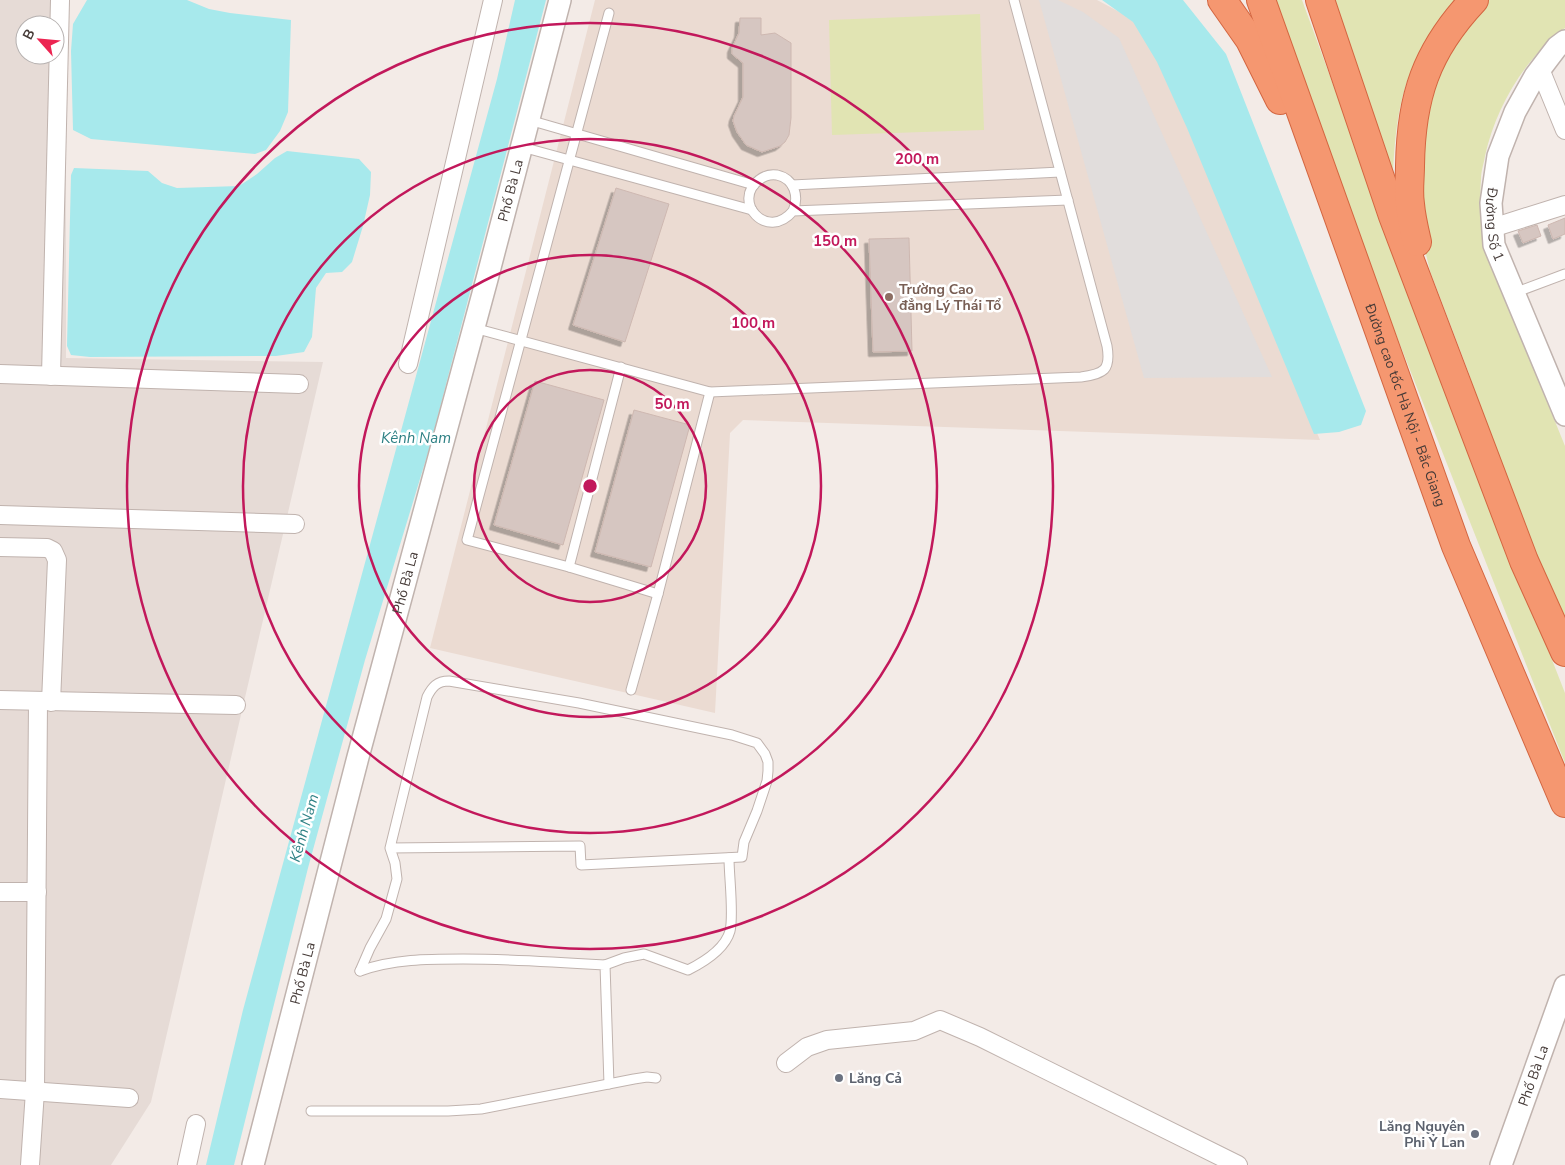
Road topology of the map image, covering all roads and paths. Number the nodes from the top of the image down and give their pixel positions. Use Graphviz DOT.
graph roads {
  1 [pos="60,0"];
  2 [pos="493,0"];
  3 [pos="560,0"];
  4 [pos="1014,0"];
  5 [pos="1222,0"];
  6 [pos="1261,0"];
  7 [pos="1320,0"];
  8 [pos="1474,0"];
  9 [pos="610,13"];
  10 [pos="1565,41"];
  11 [pos="1540,69"];
  12 [pos="529,120"];
  13 [pos="1565,130"];
  14 [pos="577,135"];
  15 [pos="522,146"];
  16 [pos="570,159"];
  17 [pos="1060,172"];
  18 [pos="792,184"];
  19 [pos="754,185"];
  20 [pos="1068,200"];
  21 [pos="1565,205"];
  22 [pos="752,210"];
  23 [pos="793,211"];
  24 [pos="1492,228"];
  25 [pos="1565,274"];
  26 [pos="1514,293"];
  27 [pos="474,328"];
  28 [pos="521,340"];
  29 [pos="408,364"];
  30 [pos="621,367"];
  31 [pos="0,374"];
  32 [pos="51,376"];
  33 [pos="299,384"];
  34 [pos="710,392"];
  35 [pos="1403,395"];
  36 [pos="1565,415"];
  37 [pos="0,515"];
  38 [pos="1509,523"];
  39 [pos="295,524"];
  40 [pos="0,547"];
  41 [pos="569,567"];
  42 [pos="658,594"];
  43 [pos="1565,652"];
  44 [pos="631,690"];
  45 [pos="0,700"];
  46 [pos="44,702"];
  47 [pos="236,706"];
  48 [pos="1565,804"];
  49 [pos="390,848"];
  50 [pos="729,858"];
  51 [pos="0,892"];
  52 [pos="36,892"];
  53 [pos="605,965"];
  54 [pos="1565,986"];
  55 [pos="786,1063"];
  56 [pos="656,1078"];
  57 [pos="609,1084"];
  58 [pos="0,1089"];
  59 [pos="35,1091"];
  60 [pos="129,1098"];
  61 [pos="311,1111"];
  62 [pos="196,1124"];
  63 [pos="30,1165"];
  64 [pos="187,1165"];
  65 [pos="252,1165"];
  66 [pos="1238,1165"];
  67 [pos="1501,1165"];
  1 -- 32 [label="street"];
  2 -- 29 [label="street"];
  3 -- 12 [label="street, Phố Bà La"];
  4 -- 17 [label="lane"];
  5 -- 35 [label="highway"];
  6 -- 35 [label="highway, Đường cao tốc Hà Nội - Bắc Giang"];
  7 -- 38 [label="highway"];
  8 -- 38 [label="highway"];
  9 -- 14 [label="lane"];
  10 -- 11 [label="street, Đường Số 1"];
  11 -- 13 [label="street"];
  11 -- 24 [label="street, Đường Số 1"];
  12 -- 14 [label="lane"];
  12 -- 15 [label="street, Phố Bà La"];
  14 -- 16 [label="lane"];
  14 -- 19 [label="lane"];
  15 -- 16 [label="lane"];
  15 -- 27 [label="street, Phố Bà La"];
  16 -- 22 [label="lane"];
  16 -- 28 [label="lane"];
  17 -- 18 [label="lane"];
  17 -- 20 [label="lane"];
  18 -- 19 [label="lane"];
  18 -- 23 [label="lane"];
  19 -- 22 [label="lane"];
  20 -- 23 [label="lane"];
  20 -- 34 [label="lane"];
  21 -- 24 [label="street"];
  22 -- 23 [label="lane"];
  24 -- 26 [label="street, Đường Số 1"];
  25 -- 26 [label="lane"];
  26 -- 36 [label="street, Đường Số 1"];
  27 -- 28 [label="lane"];
  27 -- 65 [label="street, Phố Bà La"];
  28 -- 30 [label="lane"];
  28 -- 41 [label="lane"];
  30 -- 34 [label="lane"];
  30 -- 41 [label="lane"];
  31 -- 32 [label="street"];
  32 -- 33 [label="street"];
  34 -- 42 [label="lane"];
  35 -- 48 [label="highway, Đường cao tốc Hà Nội - Bắc Giang"];
  37 -- 39 [label="street"];
  38 -- 43 [label="highway"];
  40 -- 46 [label="street"];
  41 -- 42 [label="lane"];
  42 -- 44 [label="lane"];
  45 -- 46 [label="street"];
  46 -- 47 [label="street"];
  46 -- 52 [label="street"];
  49 -- 50 [label="lane"];
  49 -- 50 [label="lane"];
  49 -- 53 [label="lane"];
  50 -- 53 [label="lane"];
  51 -- 52 [label="street"];
  52 -- 59 [label="street"];
  53 -- 57 [label="lane"];
  54 -- 67 [label="street, Phố Bà La"];
  55 -- 66 [label="street"];
  56 -- 57 [label="lane"];
  57 -- 61 [label="lane"];
  58 -- 59 [label="street"];
  59 -- 60 [label="street"];
  59 -- 63 [label="street"];
  62 -- 64 [label="street"];
}
